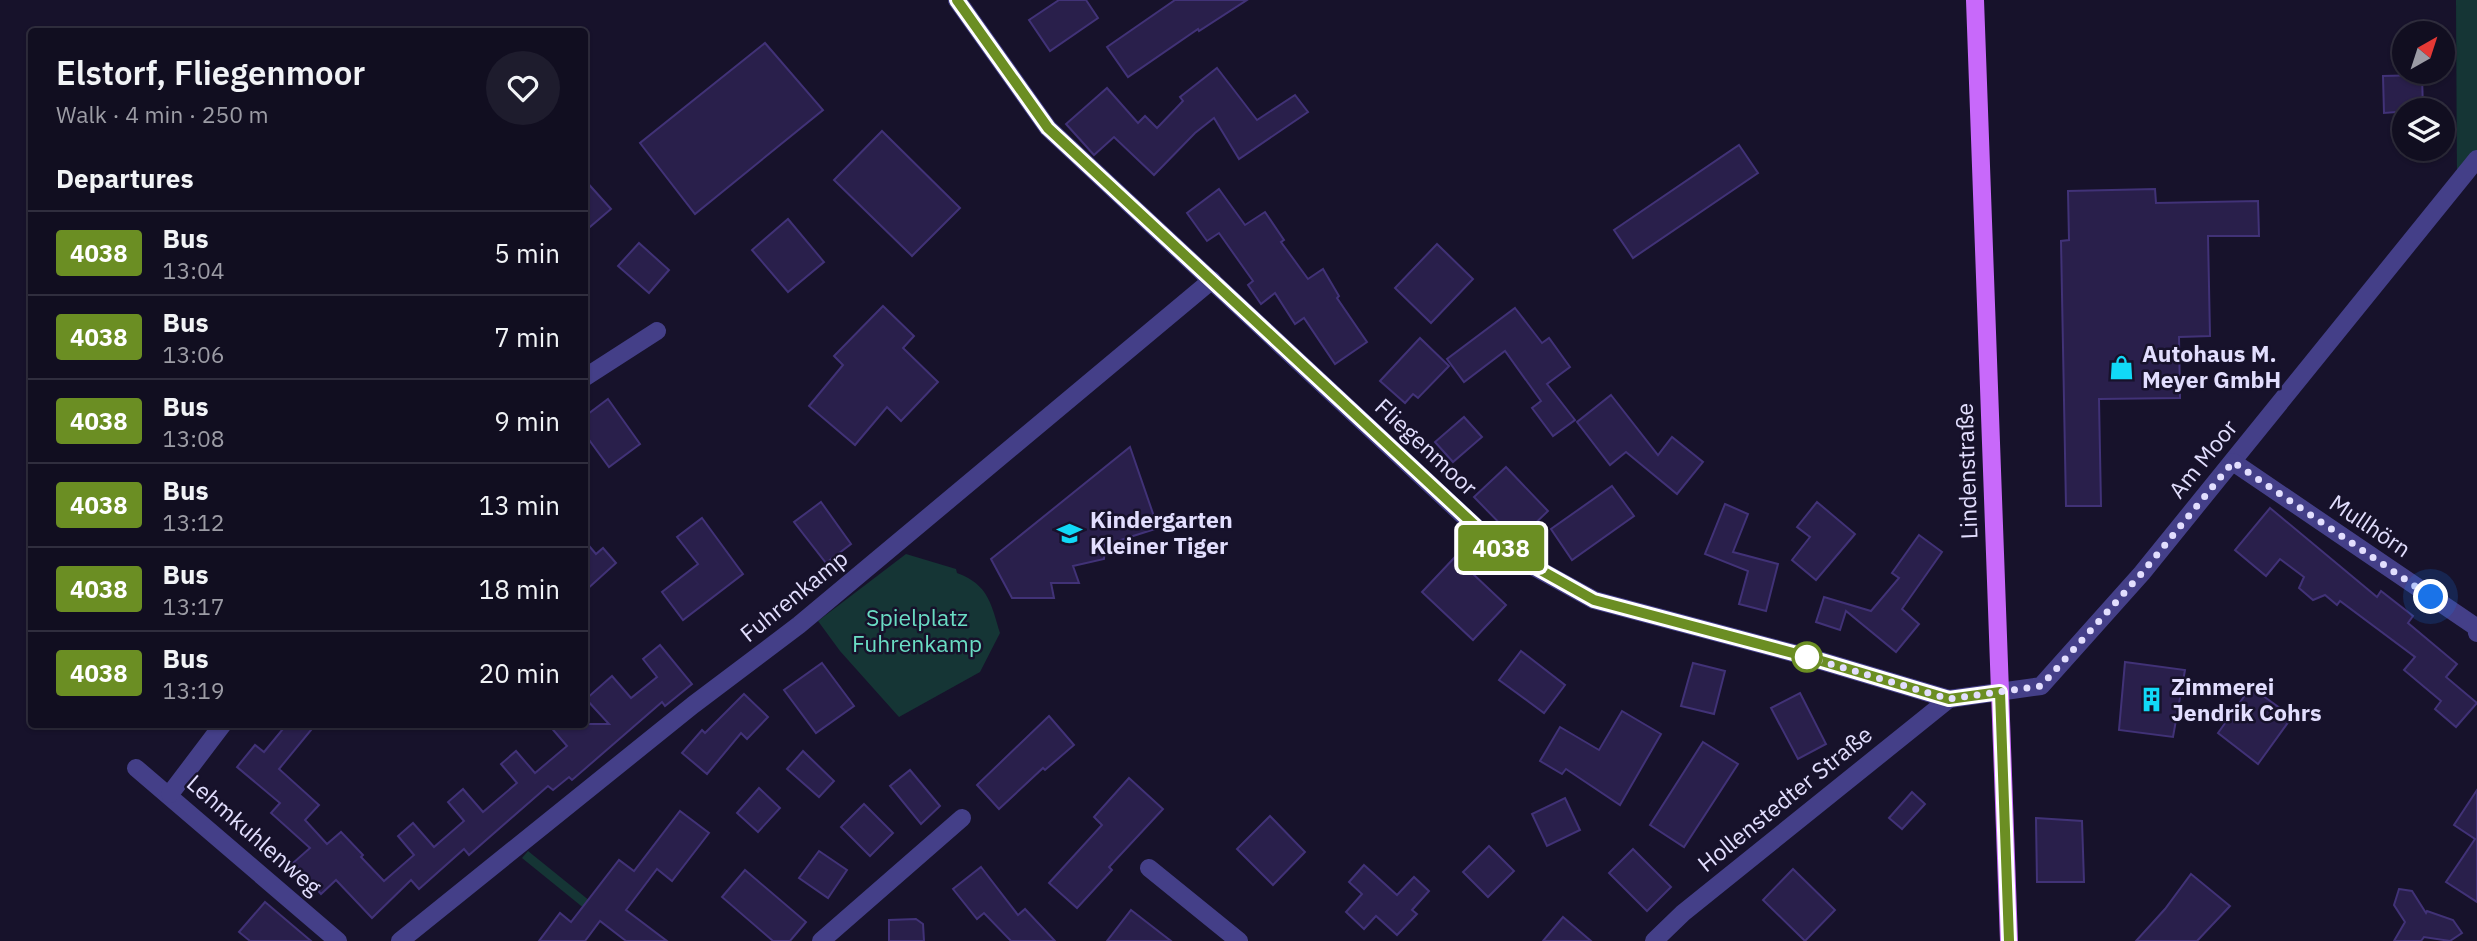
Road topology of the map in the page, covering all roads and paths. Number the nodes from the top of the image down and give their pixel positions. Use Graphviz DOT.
graph roads {
  1 [pos="957,0"];
  2 [pos="1975,0"];
  3 [pos="2477,159"];
  4 [pos="1212,280"];
  5 [pos="657,331"];
  6 [pos="588,375"];
  7 [pos="2233,462"];
  8 [pos="2477,633"];
  9 [pos="2000,692"];
  10 [pos="1949,699"];
  11 [pos="220,728"];
  12 [pos="136,768"];
  13 [pos="170,794"];
  14 [pos="962,818"];
  15 [pos="1149,868"];
  16 [pos="338,941"];
  17 [pos="400,941"];
  18 [pos="821,941"];
  19 [pos="1239,941"];
  20 [pos="1654,941"];
  21 [pos="2009,941"];
  1 -- 4 [label="street, Fliegenmoor"];
  2 -- 9 [label="main road, Lindenstraße"];
  3 -- 7 [label="street, Am Moor"];
  4 -- 10 [label="street, Fliegenmoor"];
  4 -- 17 [label="street, Fuhrenkamp"];
  5 -- 6 [label="street"];
  7 -- 8 [label="street, Mullhörn"];
  7 -- 9 [label="street, Am Moor"];
  9 -- 10 [label="street, Fliegenmoor"];
  9 -- 21 [label="main road, Lindenstraße"];
  10 -- 20 [label="street, Hollenstedter Straße"];
  11 -- 13 [label="street"];
  12 -- 13 [label="street, Lehmkuhlenweg"];
  13 -- 16 [label="street, Lehmkuhlenweg"];
  14 -- 18 [label="street"];
  15 -- 19 [label="street"];
}
